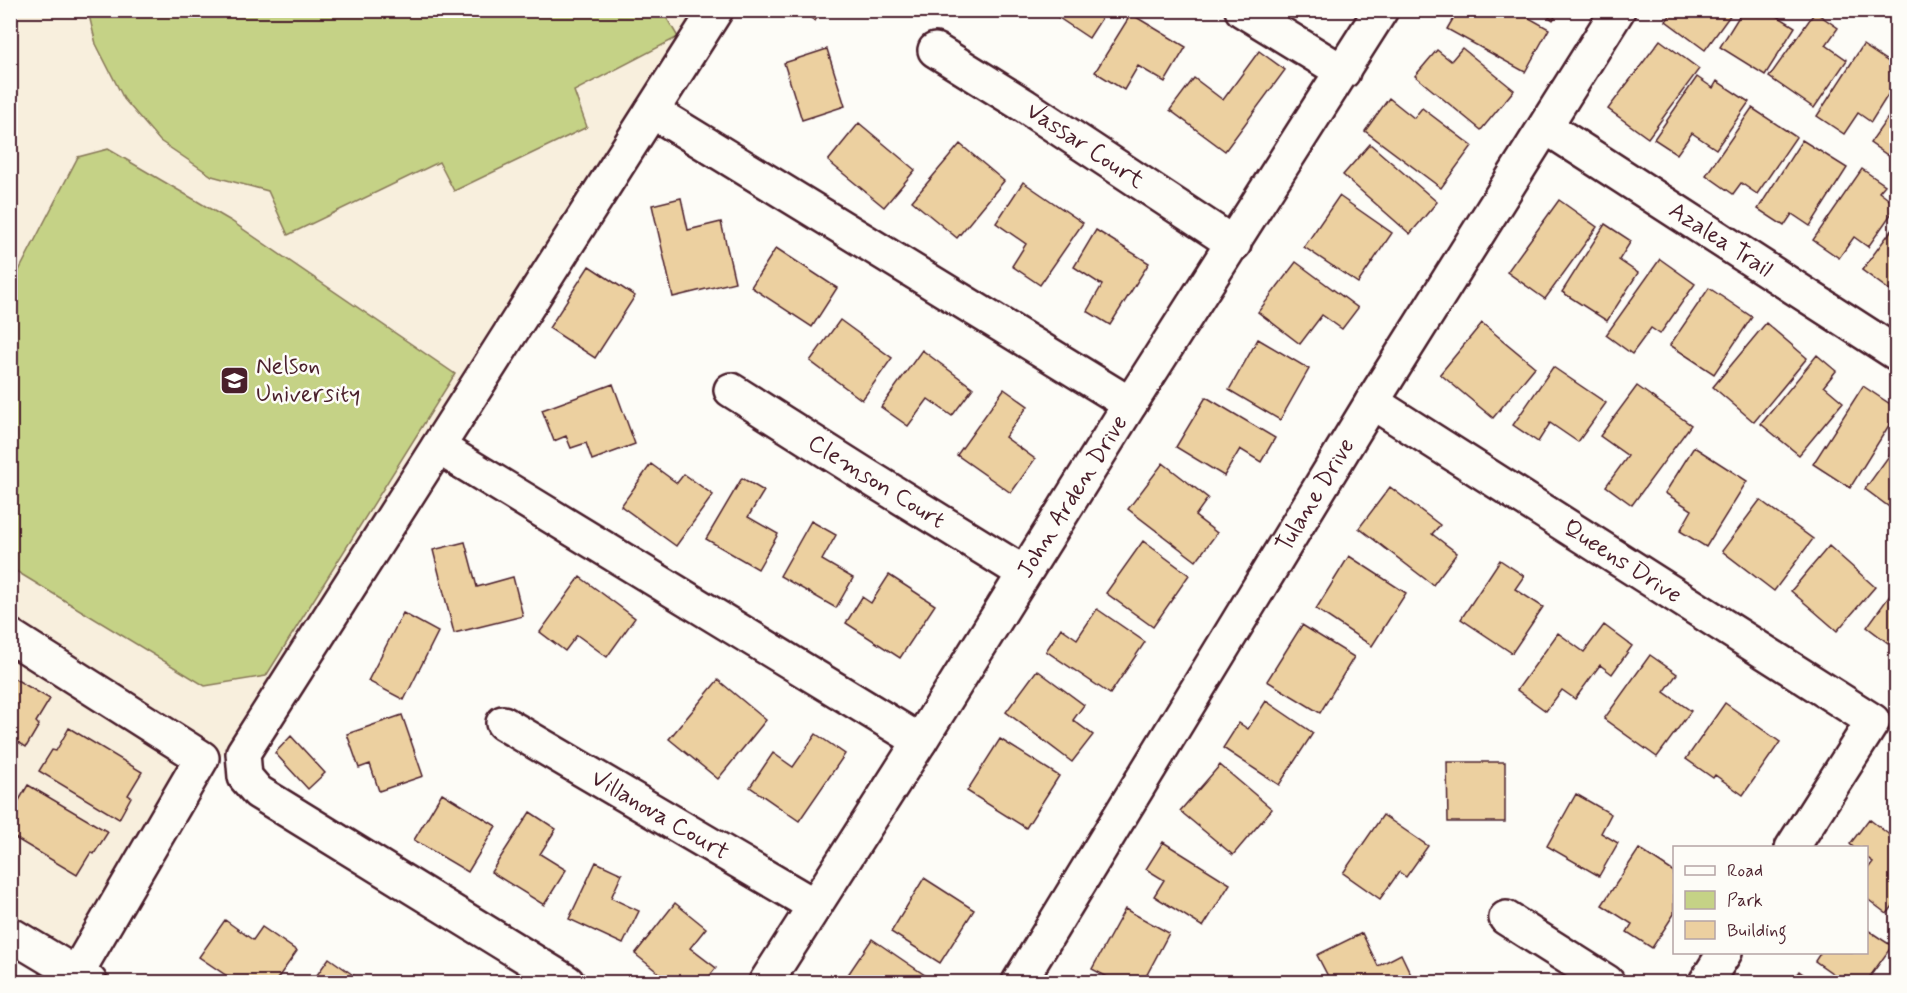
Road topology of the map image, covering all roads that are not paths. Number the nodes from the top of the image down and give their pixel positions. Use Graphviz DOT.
graph roads {
  1 [pos="716,10"];
  2 [pos="1242,10"];
  3 [pos="1381,10"];
  4 [pos="1618,10"];
  5 [pos="935,50"];
  6 [pos="1343,72"];
  7 [pos="652,111"];
  8 [pos="1546,127"];
  9 [pos="1234,244"];
  10 [pos="1896,353"];
  11 [pos="731,390"];
  12 [pos="1372,402"];
  13 [pos="1130,404"];
  14 [pos="438,447"];
  15 [pos="1024,573"];
  16 [pos="10,636"];
  17 [pos="503,723"];
  18 [pos="920,741"];
  19 [pos="1793,846"];
  20 [pos="815,906"];
  21 [pos="1506,918"];
  22 [pos="10,934"];
  23 [pos="1724,954"];
  24 [pos="83,978"];
  25 [pos="567,982"];
  26 [pos="766,982"];
  27 [pos="1018,982"];
  28 [pos="1608,982"];
  29 [pos="1706,982"];
  1 -- 7 [label="street"];
  2 -- 6 [label="street"];
  3 -- 6 [label="street, John Arden Drive"];
  4 -- 8 [label="street, Tulane Drive"];
  5 -- 9 [label="street, Vassar Court"];
  6 -- 9 [label="street, John Arden Drive"];
  7 -- 13 [label="street"];
  7 -- 14 [label="street"];
  8 -- 10 [label="street, Azalea Trail"];
  8 -- 12 [label="street, Tulane Drive"];
  9 -- 13 [label="street, John Arden Drive"];
  11 -- 15 [label="street, Clemson Court"];
  12 -- 19 [label="street, Queens Drive"];
  12 -- 27 [label="street, Tulane Drive"];
  13 -- 15 [label="street, John Arden Drive"];
  14 -- 18 [label="street"];
  14 -- 25 [label="street"];
  15 -- 18 [label="street, John Arden Drive"];
  16 -- 24 [label="street"];
  17 -- 20 [label="street, Villanova Court"];
  18 -- 20 [label="street, John Arden Drive"];
  20 -- 26 [label="street, John Arden Drive"];
  21 -- 28 [label="street"];
  22 -- 24 [label="street"];
  23 -- 29 [label="street"];
}
